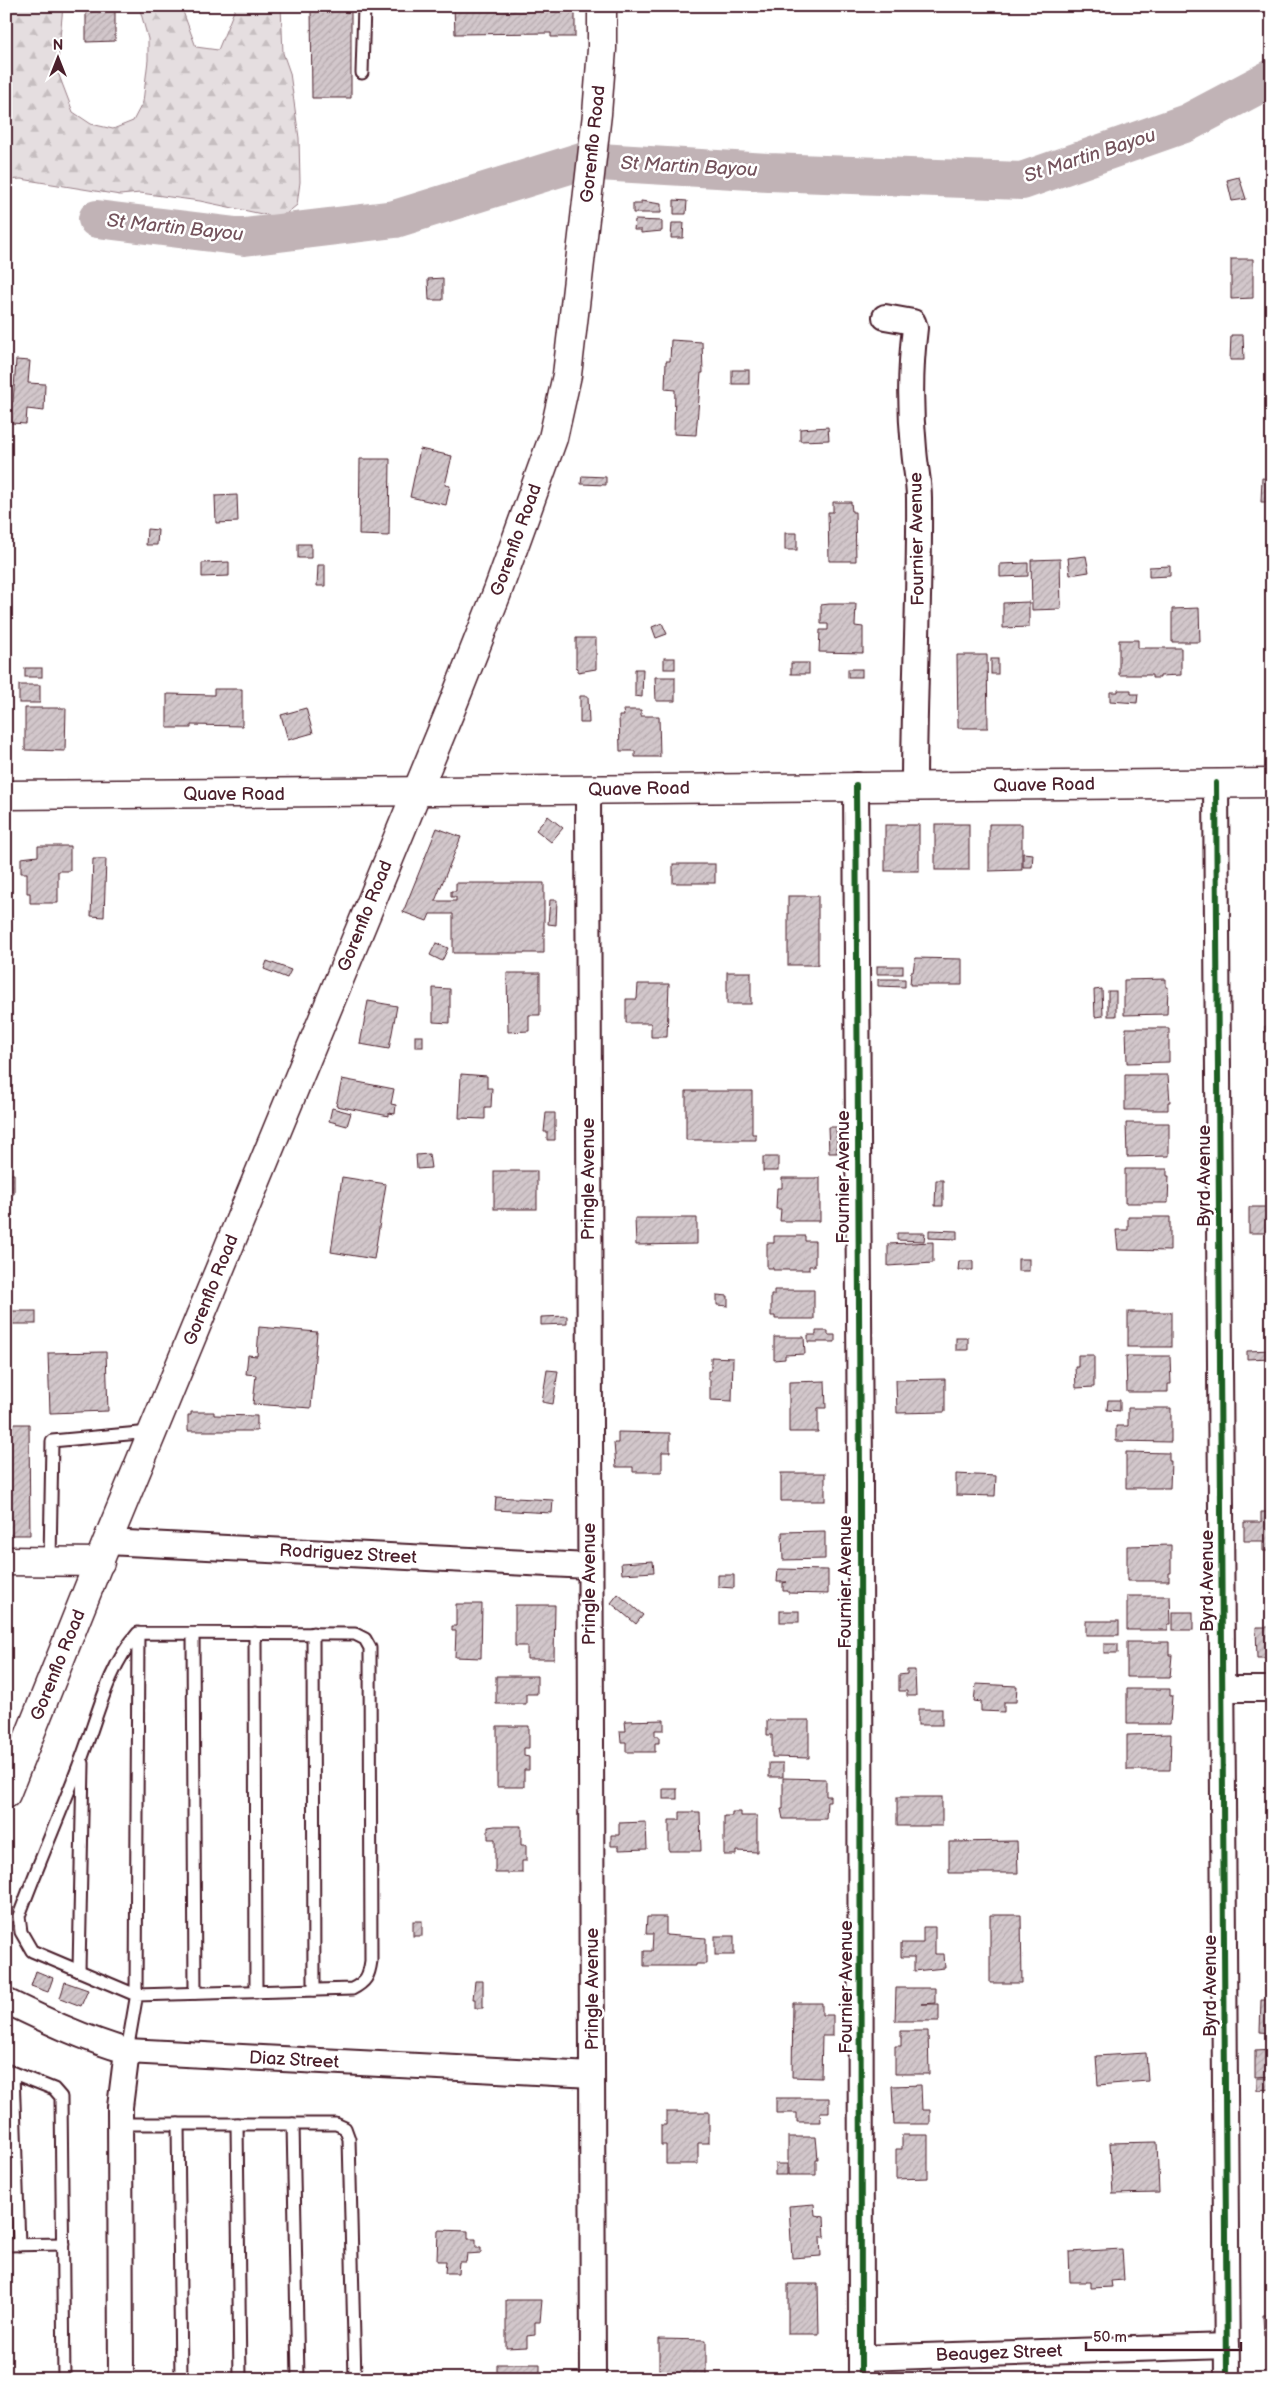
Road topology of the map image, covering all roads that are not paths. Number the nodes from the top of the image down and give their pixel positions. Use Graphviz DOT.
graph roads {
  1 [pos="364,6"];
  2 [pos="602,6"];
  3 [pos="362,73"];
  4 [pos="885,317"];
  5 [pos="1216,783"];
  6 [pos="1272,783"];
  7 [pos="856,785"];
  8 [pos="914,786"];
  9 [pos="588,790"];
  10 [pos="415,793"];
  11 [pos="6,795"];
  12 [pos="152,1432"];
  13 [pos="104,1552"];
  14 [pos="6,1561"];
  15 [pos="50,1561"];
  16 [pos="589,1566"];
  17 [pos="255,1633"];
  18 [pos="313,1633"];
  19 [pos="138,1634"];
  20 [pos="193,1634"];
  21 [pos="1223,1689"];
  22 [pos="1272,1689"];
  23 [pos="83,1756"];
  24 [pos="6,1794"];
  25 [pos="79,1971"];
  26 [pos="314,1990"];
  27 [pos="256,1992"];
  28 [pos="195,1993"];
  29 [pos="136,1995"];
  30 [pos="6,2001"];
  31 [pos="127,2051"];
  32 [pos="10,2071"];
  33 [pos="592,2075"];
  34 [pos="120,2124"];
  35 [pos="178,2124"];
  36 [pos="237,2124"];
  37 [pos="293,2124"];
  38 [pos="63,2244"];
  39 [pos="6,2245"];
  40 [pos="18,2245"];
  41 [pos="1227,2346"];
  42 [pos="861,2368"];
  43 [pos="64,2379"];
  44 [pos="121,2379"];
  45 [pos="181,2379"];
  46 [pos="240,2379"];
  47 [pos="298,2379"];
  48 [pos="355,2379"];
  49 [pos="593,2379"];
  50 [pos="1227,2379"];
  1 -- 3 [label="lane"];
  2 -- 10 [label="main road, Gorenflo Road"];
  4 -- 8 [label="street, Fournier Avenue"];
  5 -- 6 [label="main road, Quave Road"];
  5 -- 8 [label="main road, Quave Road"];
  5 -- 21 [label="street, Byrd Avenue"];
  7 -- 8 [label="main road, Quave Road"];
  7 -- 9 [label="main road, Quave Road"];
  7 -- 42 [label="street, Fournier Avenue"];
  9 -- 10 [label="main road, Quave Road"];
  9 -- 16 [label="street, Pringle Avenue"];
  10 -- 11 [label="main road, Quave Road"];
  10 -- 12 [label="main road, Gorenflo Road"];
  12 -- 13 [label="main road, Gorenflo Road"];
  12 -- 15 [label="lane"];
  13 -- 15 [label="main road, Rodriguez Street"];
  13 -- 16 [label="street, Rodriguez Street"];
  13 -- 24 [label="main road, Gorenflo Road"];
  14 -- 15 [label="main road, Rodriguez Street"];
  16 -- 33 [label="street, Pringle Avenue"];
  17 -- 18 [label="lane"];
  17 -- 20 [label="lane"];
  17 -- 27 [label="lane"];
  18 -- 26 [label="lane"];
  18 -- 26 [label="lane"];
  19 -- 20 [label="lane"];
  19 -- 23 [label="lane"];
  19 -- 29 [label="lane"];
  20 -- 28 [label="lane"];
  21 -- 22 [label="street"];
  21 -- 41 [label="street, Byrd Avenue"];
  23 -- 25 [label="lane"];
  23 -- 25 [label="lane"];
  25 -- 29 [label="lane"];
  26 -- 27 [label="lane"];
  27 -- 28 [label="lane"];
  28 -- 29 [label="lane"];
  29 -- 31 [label="lane"];
  30 -- 31 [label="street, Diaz Street"];
  31 -- 33 [label="street, Diaz Street"];
  31 -- 34 [label="street"];
  32 -- 38 [label="lane"];
  32 -- 40 [label="lane"];
  33 -- 49 [label="street, Pringle Avenue"];
  34 -- 35 [label="lane"];
  34 -- 44 [label="street"];
  35 -- 36 [label="lane"];
  35 -- 45 [label="lane"];
  36 -- 37 [label="lane"];
  36 -- 46 [label="lane"];
  37 -- 47 [label="lane"];
  37 -- 48 [label="lane"];
  38 -- 40 [label="lane"];
  38 -- 43 [label="lane"];
  39 -- 40 [label="lane"];
  41 -- 42 [label="street, Beaugez Street"];
  41 -- 50 [label="street, Byrd Avenue"];
}
